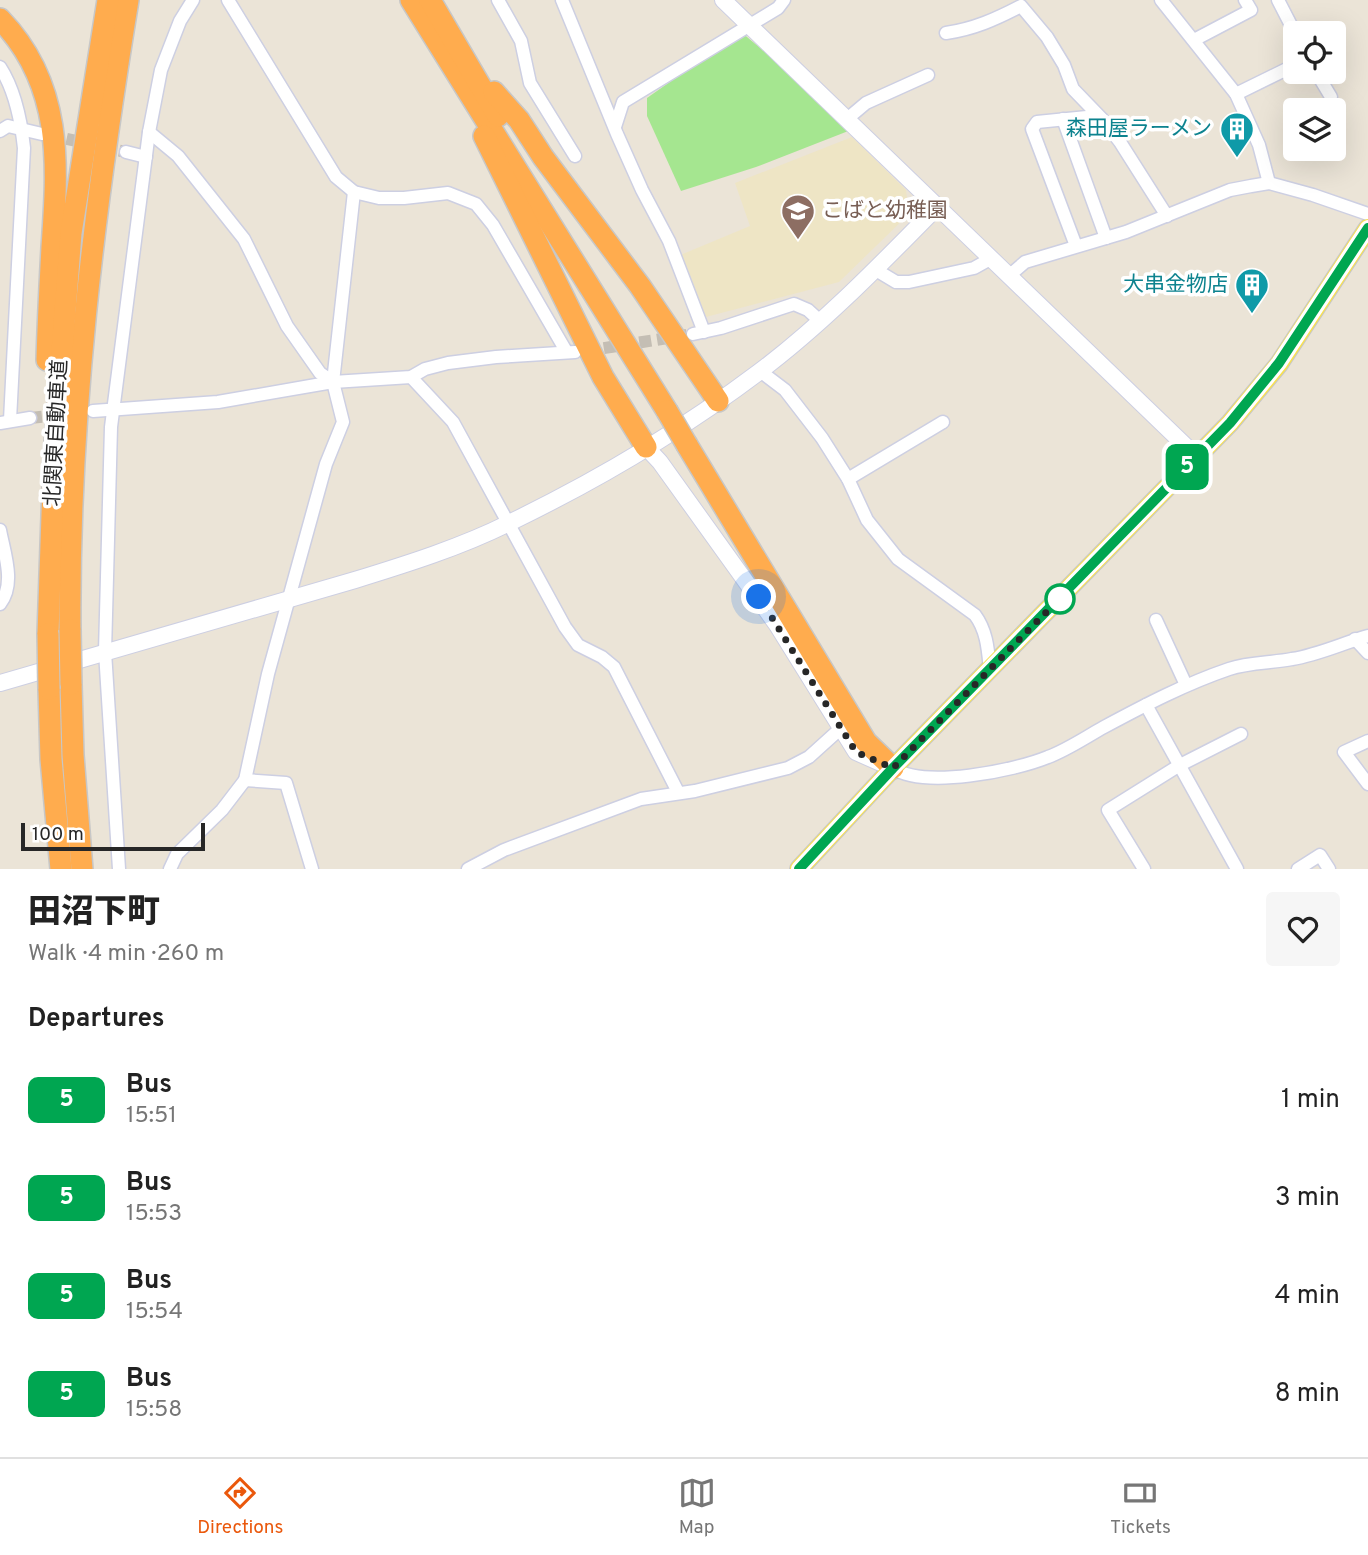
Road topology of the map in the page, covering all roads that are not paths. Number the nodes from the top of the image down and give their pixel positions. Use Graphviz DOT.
graph roads {
  1 [pos="108,0"];
  2 [pos="128,0"];
  3 [pos="144,0"];
  4 [pos="193,0"];
  5 [pos="228,0"];
  6 [pos="411,0"];
  7 [pos="498,0"];
  8 [pos="562,0"];
  9 [pos="723,0"];
  10 [pos="784,0"];
  11 [pos="1161,0"];
  12 [pos="1245,0"];
  13 [pos="1278,0"];
  14 [pos="430,11"];
  15 [pos="0,19"];
  16 [pos="1289,21"];
  17 [pos="748,25"];
  18 [pos="946,33"];
  19 [pos="1194,40"];
  20 [pos="0,67"];
  21 [pos="462,69"];
  22 [pos="1283,71"];
  23 [pos="928,75"];
  24 [pos="1323,84"];
  25 [pos="1236,94"];
  26 [pos="1331,97"];
  27 [pos="847,119"];
  28 [pos="1063,119"];
  29 [pos="1102,119"];
  30 [pos="615,127"];
  31 [pos="22,129"];
  32 [pos="0,131"];
  33 [pos="149,132"];
  34 [pos="42,134"];
  35 [pos="126,152"];
  36 [pos="575,156"];
  37 [pos="146,157"];
  38 [pos="1269,183"];
  39 [pos="354,192"];
  40 [pos="938,206"];
  41 [pos="1368,214"];
  42 [pos="1167,216"];
  43 [pos="1368,228"];
  44 [pos="1105,238"];
  45 [pos="1076,246"];
  46 [pos="992,258"];
  47 [pos="876,270"];
  48 [pos="1010,275"];
  49 [pos="85,311"];
  50 [pos="820,321"];
  51 [pos="760,371"];
  52 [pos="411,377"];
  53 [pos="333,383"];
  54 [pos="718,401"];
  55 [pos="113,410"];
  56 [pos="93,411"];
  57 [pos="30,418"];
  58 [pos="5,421"];
  59 [pos="943,422"];
  60 [pos="646,447"];
  61 [pos="1197,457"];
  62 [pos="848,479"];
  63 [pos="508,524"];
  64 [pos="0,530"];
  65 [pos="50,572"];
  66 [pos="289,599"];
  67 [pos="0,604"];
  68 [pos="1156,620"];
  69 [pos="1362,637"];
  70 [pos="105,653"];
  71 [pos="1368,653"];
  72 [pos="990,670"];
  73 [pos="0,682"];
  74 [pos="1186,685"];
  75 [pos="1146,705"];
  76 [pos="840,729"];
  77 [pos="1241,734"];
  78 [pos="1368,741"];
  79 [pos="1180,765"];
  80 [pos="893,768"];
  81 [pos="245,780"];
  82 [pos="1368,784"];
  83 [pos="678,792"];
  84 [pos="61,869"];
  85 [pos="82,869"];
  86 [pos="119,869"];
  87 [pos="170,869"];
  88 [pos="312,869"];
  89 [pos="468,869"];
  90 [pos="799,869"];
  91 [pos="1144,869"];
  92 [pos="1237,869"];
  93 [pos="1298,869"];
  94 [pos="1329,869"];
  1 -- 65 [label="highway, 北関東自動車道"];
  2 -- 49 [label="highway, 北関東自動車道"];
  3 -- 49 [label="highway"];
  4 -- 33 [label="street"];
  5 -- 39 [label="street"];
  6 -- 14 [label="highway"];
  7 -- 36 [label="street"];
  8 -- 30 [label="street"];
  9 -- 17 [label="street"];
  10 -- 17 [label="street"];
  11 -- 19 [label="street"];
  12 -- 19 [label="street"];
  13 -- 16 [label="street"];
  14 -- 21 [label="highway"];
  15 -- 65 [label="highway"];
  17 -- 27 [label="street"];
  17 -- 30 [label="street"];
  18 -- 29 [label="street"];
  19 -- 25 [label="street"];
  20 -- 31 [label="street"];
  21 -- 54 [label="highway"];
  21 -- 60 [label="highway"];
  21 -- 80 [label="highway"];
  22 -- 25 [label="street"];
  23 -- 27 [label="street"];
  24 -- 26 [label="street"];
  25 -- 38 [label="street"];
  27 -- 40 [label="street"];
  28 -- 29 [label="street"];
  28 -- 44 [label="street"];
  28 -- 45 [label="street"];
  29 -- 42 [label="street"];
  30 -- 50 [label="street"];
  31 -- 32 [label="street"];
  31 -- 34 [label="street"];
  31 -- 58 [label="street"];
  33 -- 37 [label="street"];
  33 -- 53 [label="street"];
  35 -- 37 [label="street"];
  37 -- 55 [label="street"];
  38 -- 41 [label="street"];
  38 -- 42 [label="street"];
  39 -- 52 [label="street"];
  39 -- 53 [label="street"];
  40 -- 46 [label="street"];
  40 -- 47 [label="street"];
  42 -- 44 [label="street"];
  43 -- 61 [label="main road"];
  44 -- 45 [label="street"];
  45 -- 48 [label="street"];
  46 -- 47 [label="street"];
  46 -- 48 [label="street"];
  47 -- 50 [label="street"];
  48 -- 61 [label="street"];
  49 -- 85 [label="highway, 北関東自動車道, bridge"];
  50 -- 51 [label="street"];
  51 -- 54 [label="street"];
  51 -- 62 [label="street"];
  52 -- 53 [label="street"];
  52 -- 63 [label="street"];
  53 -- 55 [label="street"];
  53 -- 66 [label="street"];
  54 -- 60 [label="street"];
  55 -- 56 [label="street"];
  55 -- 70 [label="street"];
  57 -- 58 [label="street"];
  59 -- 62 [label="street"];
  60 -- 63 [label="street"];
  60 -- 76 [label="street"];
  61 -- 72 [label="main road"];
  62 -- 72 [label="street"];
  63 -- 66 [label="street"];
  63 -- 83 [label="street"];
  64 -- 67 [label="street"];
  65 -- 84 [label="highway, 北関東自動車道, bridge"];
  66 -- 70 [label="street"];
  66 -- 81 [label="street"];
  68 -- 74 [label="street"];
  69 -- 71 [label="street"];
  69 -- 74 [label="street"];
  70 -- 73 [label="street"];
  70 -- 86 [label="street"];
  72 -- 80 [label="main road"];
  74 -- 75 [label="street"];
  75 -- 79 [label="street"];
  75 -- 80 [label="street"];
  76 -- 80 [label="street"];
  76 -- 83 [label="street"];
  77 -- 79 [label="street"];
  78 -- 82 [label="street"];
  79 -- 91 [label="street"];
  79 -- 92 [label="street"];
  80 -- 90 [label="main road"];
  81 -- 87 [label="street"];
  81 -- 88 [label="street"];
  83 -- 89 [label="street"];
  93 -- 94 [label="street"];
}
